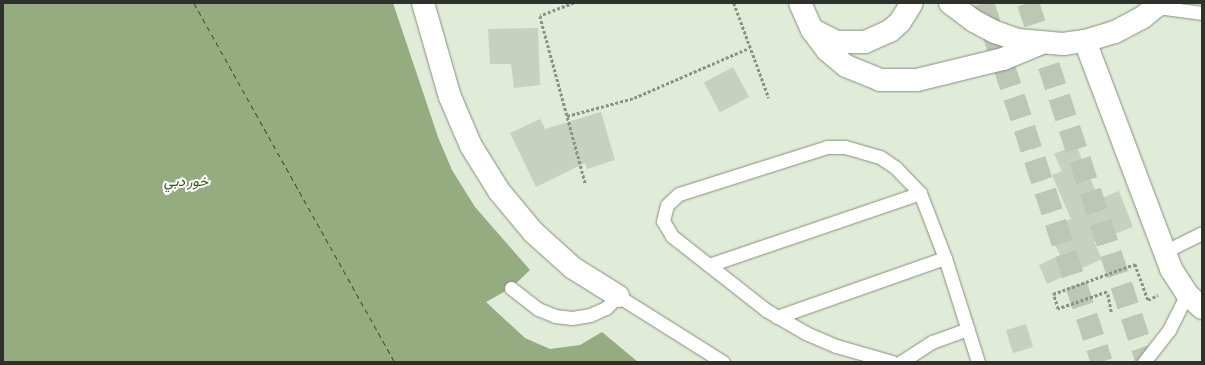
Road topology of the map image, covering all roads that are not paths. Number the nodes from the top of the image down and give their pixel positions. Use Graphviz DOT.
graph roads {
  1 [pos="423,3"];
  2 [pos="800,3"];
  3 [pos="912,3"];
  4 [pos="950,3"];
  5 [pos="1158,5"];
  6 [pos="1202,12"];
  7 [pos="812,30"];
  8 [pos="1085,41"];
  9 [pos="1042,43"];
  10 [pos="920,193"];
  11 [pos="1202,233"];
  12 [pos="1164,252"];
  13 [pos="945,258"];
  14 [pos="709,265"];
  15 [pos="511,288"];
  16 [pos="1190,295"];
  17 [pos="618,296"];
  18 [pos="777,317"];
  19 [pos="968,329"];
  20 [pos="723,362"];
  21 [pos="892,362"];
  22 [pos="901,362"];
  23 [pos="978,362"];
  24 [pos="1144,362"];
  1 -- 17 [label="street"];
  2 -- 7 [label="street"];
  3 -- 7 [label="street"];
  4 -- 9 [label="street"];
  5 -- 6 [label="lane"];
  5 -- 8 [label="street"];
  7 -- 9 [label="street"];
  8 -- 9 [label="street"];
  8 -- 12 [label="street"];
  10 -- 13 [label="lane"];
  10 -- 14 [label="lane"];
  10 -- 14 [label="lane"];
  11 -- 12 [label="lane"];
  12 -- 16 [label="street"];
  13 -- 18 [label="lane"];
  13 -- 19 [label="lane"];
  14 -- 18 [label="lane"];
  15 -- 17 [label="lane"];
  16 -- 24 [label="lane"];
  17 -- 20 [label="lane"];
  18 -- 21 [label="lane"];
  19 -- 22 [label="lane"];
  19 -- 23 [label="lane"];
}
